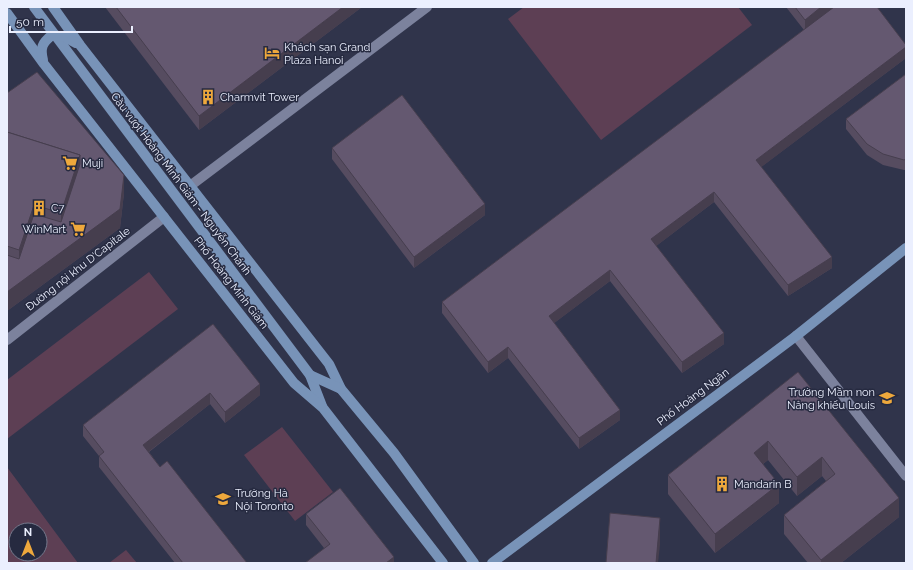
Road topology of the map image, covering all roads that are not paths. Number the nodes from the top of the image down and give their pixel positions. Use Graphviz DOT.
graph roads {
  1 [pos="34,7"];
  2 [pos="53,7"];
  3 [pos="427,7"];
  4 [pos="7,12"];
  5 [pos="80,45"];
  6 [pos="44,64"];
  7 [pos="190,186"];
  8 [pos="164,217"];
  9 [pos="906,248"];
  10 [pos="796,336"];
  11 [pos="7,340"];
  12 [pos="310,375"];
  13 [pos="341,389"];
  14 [pos="322,408"];
  15 [pos="906,476"];
  16 [pos="443,563"];
  17 [pos="474,563"];
  18 [pos="492,563"];
  1 -- 12 [label="street, Cầu vượt Hoàng Minh Giám - Nguyễn Chánh"];
  2 -- 5 [label="street"];
  3 -- 7 [label="street"];
  4 -- 6 [label="street, Phố Hoàng Minh Giám"];
  5 -- 6 [label="street"];
  5 -- 7 [label="street"];
  6 -- 8 [label="street, Phố Hoàng Minh Giám"];
  7 -- 13 [label="street"];
  8 -- 11 [label="street, Đường nội khu D'Capitale"];
  8 -- 14 [label="street, Phố Hoàng Minh Giám"];
  9 -- 10 [label="street, Phố Hoàng Ngân"];
  10 -- 15 [label="street"];
  10 -- 18 [label="street, Phố Hoàng Ngân"];
  12 -- 13 [label="street, Cầu vượt Hoàng Minh Giám - Nguyễn Chánh"];
  12 -- 14 [label="street, Cầu vượt Hoàng Minh Giám - Nguyễn Chánh"];
  13 -- 17 [label="street"];
  14 -- 16 [label="street, Phố Hoàng Minh Giám"];
}
